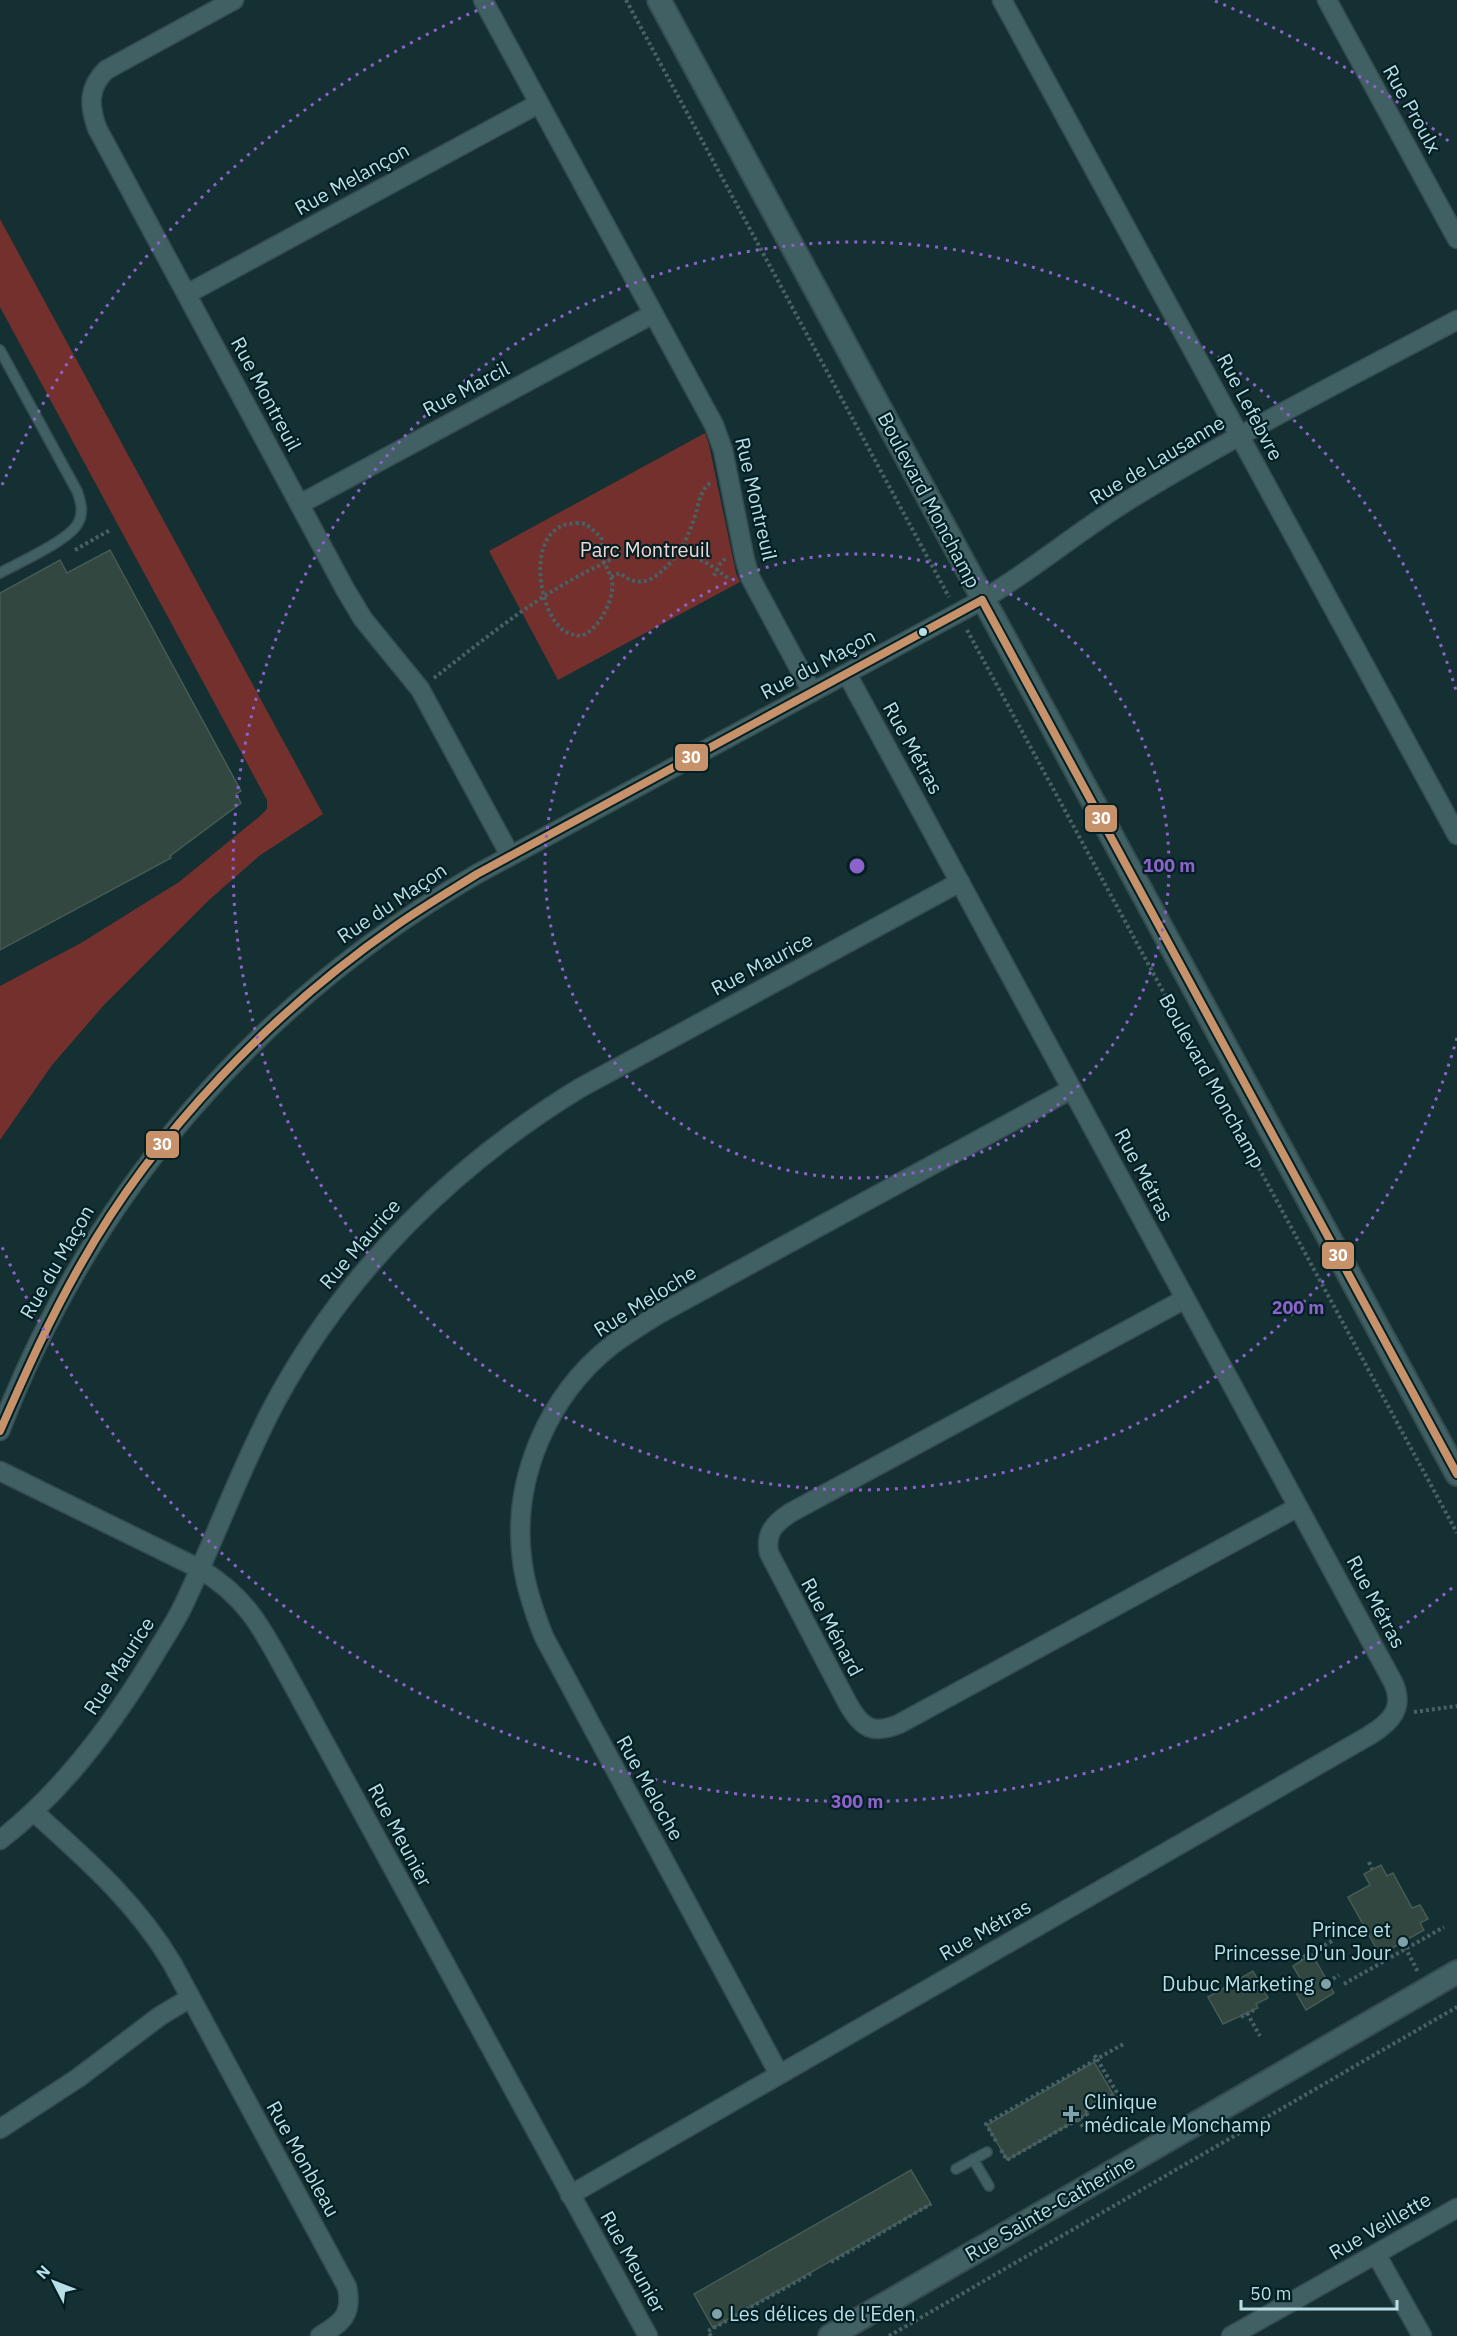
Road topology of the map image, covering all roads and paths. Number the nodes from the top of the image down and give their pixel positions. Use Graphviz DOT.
graph roads {
  1 [pos="234,0"];
  2 [pos="483,0"];
  3 [pos="626,0"];
  4 [pos="659,0"];
  5 [pos="1002,0"];
  6 [pos="1327,0"];
  7 [pos="538,104"];
  8 [pos="1457,239"];
  9 [pos="187,294"];
  10 [pos="653,314"];
  11 [pos="1457,320"];
  12 [pos="0,350"];
  13 [pos="1240,436"];
  14 [pos="716,480"];
  15 [pos="300,504"];
  16 [pos="110,530"];
  17 [pos="104,534"];
  18 [pos="680,551"];
  19 [pos="605,563"];
  20 [pos="0,573"];
  21 [pos="714,576"];
  22 [pos="611,577"];
  23 [pos="946,591"];
  24 [pos="543,596"];
  25 [pos="982,600"];
  26 [pos="966,628"];
  27 [pos="847,674"];
  28 [pos="429,682"];
  29 [pos="812,692"];
  30 [pos="1457,835"];
  31 [pos="510,855"];
  32 [pos="960,882"];
  33 [pos="1072,1089"];
  34 [pos="1185,1299"];
  35 [pos="0,1431"];
  36 [pos="0,1470"];
  37 [pos="1457,1474"];
  38 [pos="1298,1507"];
  39 [pos="1457,1533"];
  40 [pos="200,1569"];
  41 [pos="1457,1706"];
  42 [pos="1413,1712"];
  43 [pos="34,1812"];
  44 [pos="0,1840"];
  45 [pos="1369,1862"];
  46 [pos="1372,1869"];
  47 [pos="1444,1927"];
  48 [pos="1332,1941"];
  49 [pos="1405,1948"];
  50 [pos="1301,1961"];
  51 [pos="1419,1972"];
  52 [pos="1457,1972"];
  53 [pos="1339,1975"];
  54 [pos="1328,1982"];
  55 [pos="1344,1984"];
  56 [pos="190,1998"];
  57 [pos="1457,2007"];
  58 [pos="1254,2010"];
  59 [pos="1247,2013"];
  60 [pos="1241,2017"];
  61 [pos="1260,2036"];
  62 [pos="1125,2043"];
  63 [pos="1093,2053"];
  64 [pos="1097,2059"];
  65 [pos="779,2074"];
  66 [pos="1116,2093"];
  67 [pos="1123,2103"];
  68 [pos="1078,2119"];
  69 [pos="1083,2127"];
  70 [pos="0,2129"];
  71 [pos="987,2152"];
  72 [pos="973,2159"];
  73 [pos="956,2169"];
  74 [pos="988,2186"];
  75 [pos="570,2195"];
  76 [pos="931,2204"];
  77 [pos="1457,2208"];
  78 [pos="1376,2254"];
  79 [pos="831,2262"];
  80 [pos="812,2273"];
  81 [pos="735,2316"];
  82 [pos="728,2320"];
  83 [pos="320,2336"];
  84 [pos="648,2336"];
  85 [pos="711,2336"];
  86 [pos="830,2336"];
  87 [pos="888,2336"];
  88 [pos="1232,2336"];
  89 [pos="1422,2336"];
  1 -- 9 [label="street, Rue Montreuil"];
  2 -- 7 [label="street, Rue Montreuil"];
  3 -- 23 [label="path, Boulevard Monchamp"];
  4 -- 25 [label="street, Boulevard Monchamp"];
  5 -- 13 [label="street, Rue Lefebvre"];
  6 -- 8 [label="street, Rue Proulx"];
  7 -- 9 [label="street, Rue Melançon"];
  7 -- 10 [label="street, Rue Montreuil"];
  9 -- 15 [label="street, Rue Montreuil"];
  10 -- 15 [label="street, Rue Marcil"];
  10 -- 29 [label="street, Rue Montreuil"];
  11 -- 13 [label="street, Rue de Lausanne"];
  12 -- 20 [label="lane"];
  13 -- 25 [label="street, Rue de Lausanne"];
  13 -- 30 [label="street, Rue Lefebvre"];
  14 -- 18 [label="path"];
  15 -- 31 [label="street, Rue Montreuil"];
  16 -- 17 [label="path"];
  18 -- 19 [label="path"];
  18 -- 21 [label="path"];
  18 -- 22 [label="path"];
  19 -- 22 [label="path"];
  19 -- 24 [label="path"];
  19 -- 24 [label="path"];
  22 -- 24 [label="path"];
  24 -- 28 [label="path"];
  25 -- 27 [label="street, Rue du Maçon"];
  25 -- 37 [label="street, Boulevard Monchamp"];
  26 -- 39 [label="path, Boulevard Monchamp"];
  27 -- 29 [label="street, Rue du Maçon"];
  27 -- 32 [label="street, Rue Métras"];
  29 -- 31 [label="street, Rue du Maçon"];
  31 -- 35 [label="street, Rue du Maçon"];
  32 -- 33 [label="street, Rue Métras"];
  32 -- 40 [label="street, Rue Maurice"];
  33 -- 34 [label="street, Rue Métras"];
  33 -- 65 [label="street, Rue Meloche"];
  34 -- 38 [label="street, Rue Métras"];
  34 -- 38 [label="street, Rue Ménard"];
  36 -- 40 [label="street, Rue Meunier"];
  38 -- 65 [label="street, Rue Métras"];
  40 -- 43 [label="street, Rue Maurice"];
  40 -- 75 [label="street, Rue Meunier"];
  41 -- 42 [label="path"];
  43 -- 44 [label="street, Rue Maurice"];
  43 -- 56 [label="street, Rue Monbleau"];
  45 -- 46 [label="path"];
  47 -- 49 [label="path"];
  48 -- 50 [label="path"];
  49 -- 51 [label="path"];
  49 -- 55 [label="path"];
  52 -- 86 [label="street, Rue Sainte-Catherine"];
  53 -- 54 [label="path"];
  56 -- 70 [label="street"];
  56 -- 83 [label="street, Rue Monbleau"];
  57 -- 87 [label="path, Rue Sainte-Catherine"];
  58 -- 59 [label="path"];
  59 -- 60 [label="path"];
  59 -- 61 [label="path"];
  62 -- 64 [label="path"];
  63 -- 64 [label="path"];
  64 -- 66 [label="path"];
  64 -- 68 [label="path"];
  65 -- 75 [label="street, Rue Métras"];
  66 -- 67 [label="path"];
  66 -- 68 [label="path"];
  68 -- 69 [label="path"];
  71 -- 72 [label="lane"];
  72 -- 73 [label="lane"];
  72 -- 74 [label="lane"];
  75 -- 84 [label="street, Rue Meunier"];
  76 -- 79 [label="path"];
  77 -- 78 [label="street, Rue Veillette"];
  78 -- 88 [label="street, Rue Veillette"];
  78 -- 89 [label="street"];
  80 -- 81 [label="path"];
  82 -- 85 [label="path"];
}
